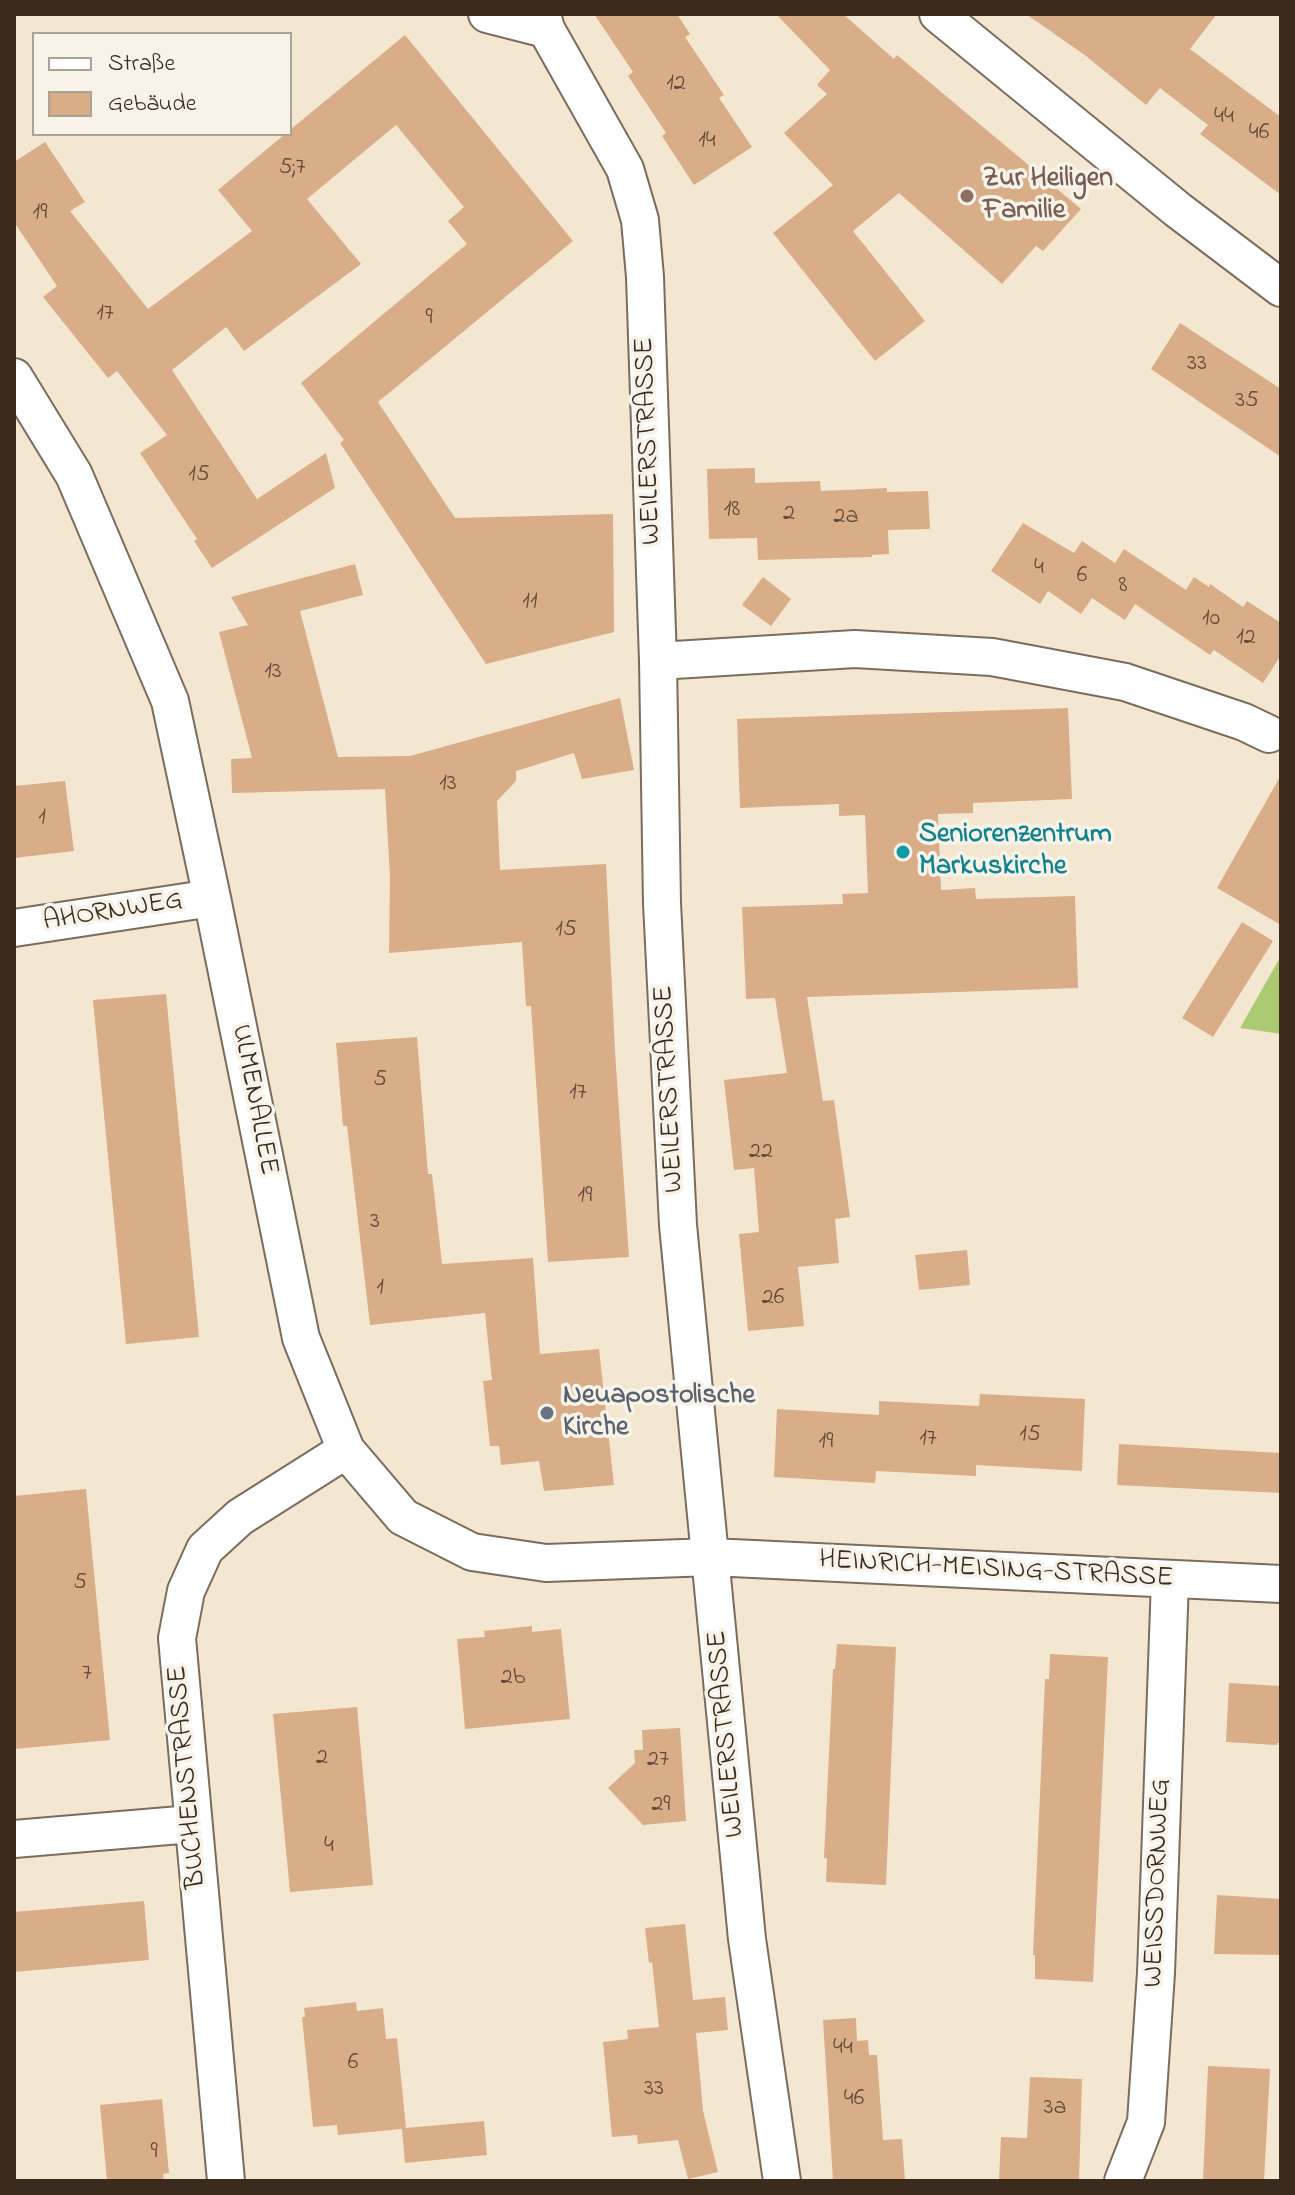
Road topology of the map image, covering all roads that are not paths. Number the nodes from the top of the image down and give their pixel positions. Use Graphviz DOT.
graph roads {
  1 [pos="487,14"];
  2 [pos="938,14"];
  3 [pos="544,22"];
  4 [pos="1281,288"];
  5 [pos="14,377"];
  6 [pos="658,652"];
  7 [pos="1269,734"];
  8 [pos="212,898"];
  9 [pos="14,928"];
  10 [pos="346,1450"];
  11 [pos="711,1557"];
  12 [pos="1170,1580"];
  13 [pos="1281,1584"];
  14 [pos="192,1824"];
  15 [pos="14,1839"];
  16 [pos="226,2181"];
  17 [pos="782,2181"];
  18 [pos="1123,2181"];
  1 -- 3 [label="street"];
  2 -- 4 [label="street"];
  3 -- 6 [label="street, WEILERSTRASSE"];
  5 -- 8 [label="street, ULMENALLEE"];
  6 -- 7 [label="street"];
  6 -- 11 [label="street, WEILERSTRASSE"];
  8 -- 9 [label="street, AHORNWEG"];
  8 -- 10 [label="street, ULMENALLEE"];
  10 -- 11 [label="street, ULMENALLEE"];
  10 -- 14 [label="street, BUCHENSTRASSE"];
  11 -- 12 [label="street, HEINRICH-MEISING-STRASSE"];
  11 -- 17 [label="street, WEILERSTRASSE"];
  12 -- 13 [label="street, HEINRICH-MEISING-STRASSE"];
  12 -- 18 [label="street, WEISSDORNWEG"];
  14 -- 15 [label="street"];
  14 -- 16 [label="street, BUCHENSTRASSE"];
}
